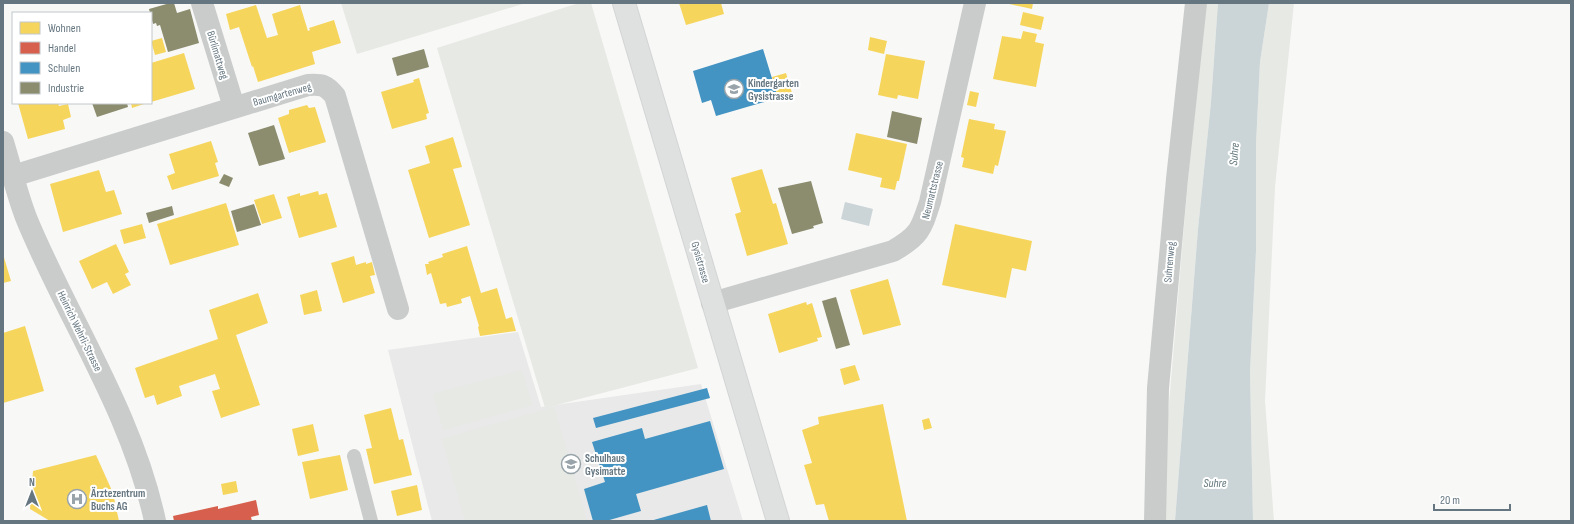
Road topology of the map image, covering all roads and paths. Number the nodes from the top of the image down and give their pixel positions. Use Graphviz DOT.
graph roads {
  1 [pos="202,3"];
  2 [pos="624,3"];
  3 [pos="974,3"];
  4 [pos="1196,3"];
  5 [pos="234,108"];
  6 [pos="3,142"];
  7 [pos="13,176"];
  8 [pos="712,303"];
  9 [pos="398,309"];
  10 [pos="354,456"];
  11 [pos="155,521"];
  12 [pos="371,521"];
  13 [pos="778,521"];
  14 [pos="1155,521"];
  1 -- 5 [label="street, Bürlimattweg"];
  2 -- 8 [label="street, Gysistrasse"];
  3 -- 8 [label="street, Neumattstrasse"];
  4 -- 14 [label="street, Suhrenweg"];
  5 -- 7 [label="street, Baumgartenweg"];
  5 -- 9 [label="street, Baumgartenweg"];
  6 -- 7 [label="street, Heinrich Wehrli-Strasse"];
  7 -- 11 [label="street, Heinrich Wehrli-Strasse"];
  8 -- 13 [label="street, Gysistrasse"];
  10 -- 12 [label="lane"];
}
